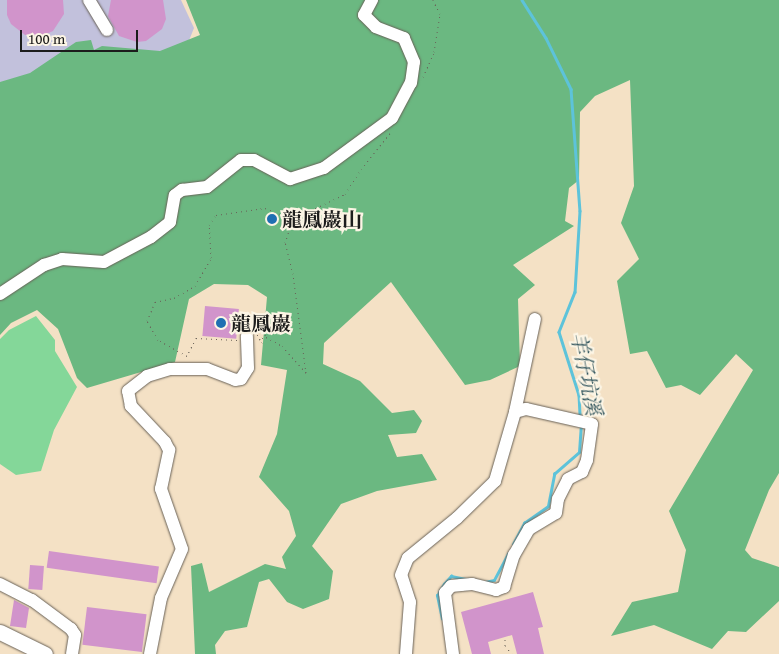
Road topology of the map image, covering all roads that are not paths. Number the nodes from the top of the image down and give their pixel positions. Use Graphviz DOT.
graph roads {
  1 [pos="89,0"];
  2 [pos="372,0"];
  3 [pos="106,30"];
  4 [pos="0,294"];
  5 [pos="535,319"];
  6 [pos="247,338"];
  7 [pos="514,412"];
  8 [pos="1,586"];
  9 [pos="0,632"];
  10 [pos="45,654"];
  11 [pos="72,654"];
  12 [pos="150,654"];
  13 [pos="406,654"];
  14 [pos="453,654"];
  1 -- 3 [label="lane"];
  2 -- 4 [label="lane"];
  5 -- 7 [label="lane"];
  6 -- 12 [label="lane"];
  7 -- 13 [label="lane"];
  7 -- 14 [label="lane"];
  8 -- 11 [label="lane"];
  9 -- 10 [label="main road"];
}
